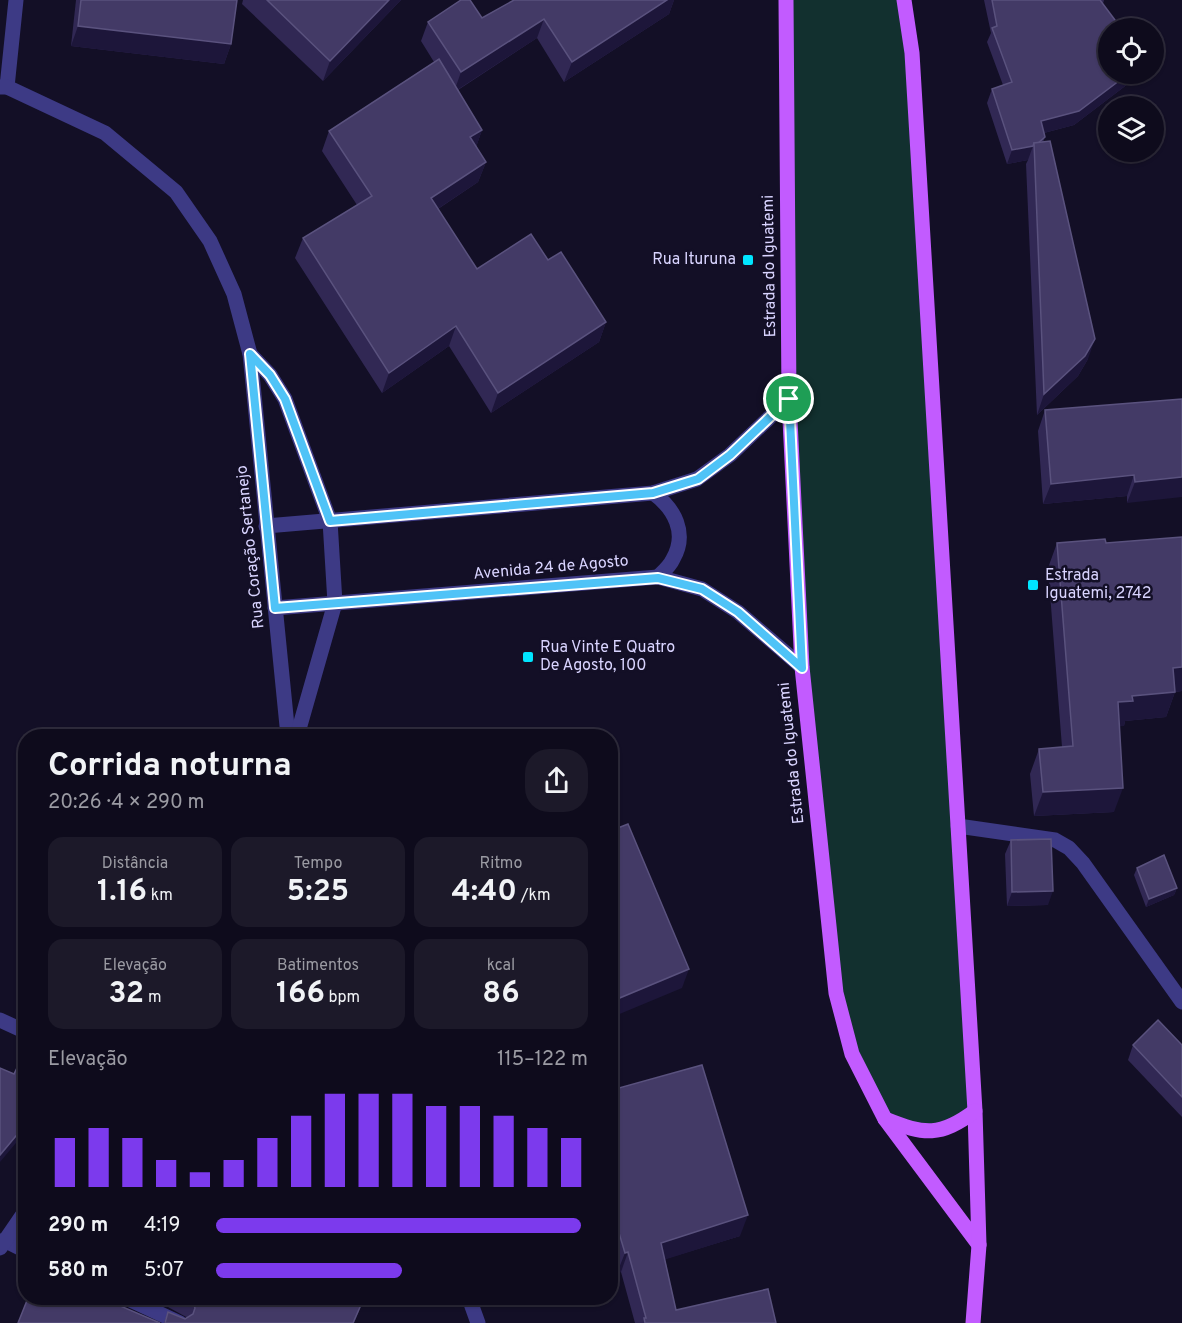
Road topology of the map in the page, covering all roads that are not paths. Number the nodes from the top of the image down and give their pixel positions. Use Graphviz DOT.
graph roads {
  1 [pos="16,0"];
  2 [pos="786,0"];
  3 [pos="904,0"];
  4 [pos="3,87"];
  5 [pos="250,354"];
  6 [pos="789,399"];
  7 [pos="653,493"];
  8 [pos="330,521"];
  9 [pos="266,526"];
  10 [pos="658,578"];
  11 [pos="335,603"];
  12 [pos="275,608"];
  13 [pos="802,668"];
  14 [pos="287,729"];
  15 [pos="299,729"];
  16 [pos="958,826"];
  17 [pos="1182,1002"];
  18 [pos="0,1020"];
  19 [pos="18,1028"];
  20 [pos="975,1111"];
  21 [pos="885,1119"];
  22 [pos="18,1221"];
  23 [pos="2,1244"];
  24 [pos="979,1245"];
  25 [pos="18,1249"];
  26 [pos="141,1305"];
  27 [pos="472,1305"];
  28 [pos="180,1323"];
  29 [pos="478,1323"];
  30 [pos="973,1323"];
  1 -- 4 [label="street"];
  2 -- 6 [label="main road, Estrada do Iguatemi"];
  3 -- 16 [label="main road"];
  4 -- 5 [label="street, Rua Coração Sertanejo"];
  5 -- 8 [label="street, Rua Coração Sertanejo"];
  5 -- 9 [label="street, Rua Coração Sertanejo"];
  6 -- 7 [label="street"];
  6 -- 13 [label="main road, Estrada do Iguatemi"];
  7 -- 8 [label="street"];
  7 -- 10 [label="street"];
  8 -- 9 [label="street"];
  8 -- 11 [label="street, Rua Coração Sertanejo"];
  9 -- 12 [label="street, Rua Coração Sertanejo"];
  10 -- 11 [label="street, Avenida 24 de Agosto"];
  10 -- 13 [label="street, Avenida 24 de Agosto"];
  11 -- 12 [label="street, Avenida 24 de Agosto"];
  11 -- 15 [label="street, Rua Coração Sertanejo"];
  12 -- 14 [label="street, Rua Coração Sertanejo"];
  13 -- 21 [label="main road, Estrada do Iguatemi"];
  16 -- 17 [label="street"];
  16 -- 20 [label="main road"];
  18 -- 19 [label="street"];
  20 -- 21 [label="main road"];
  20 -- 24 [label="main road"];
  21 -- 24 [label="main road, Estrada do Iguatemi"];
  22 -- 23 [label="street"];
  23 -- 25 [label="street"];
  24 -- 30 [label="main road"];
  26 -- 28 [label="street"];
  27 -- 29 [label="street"];
}
